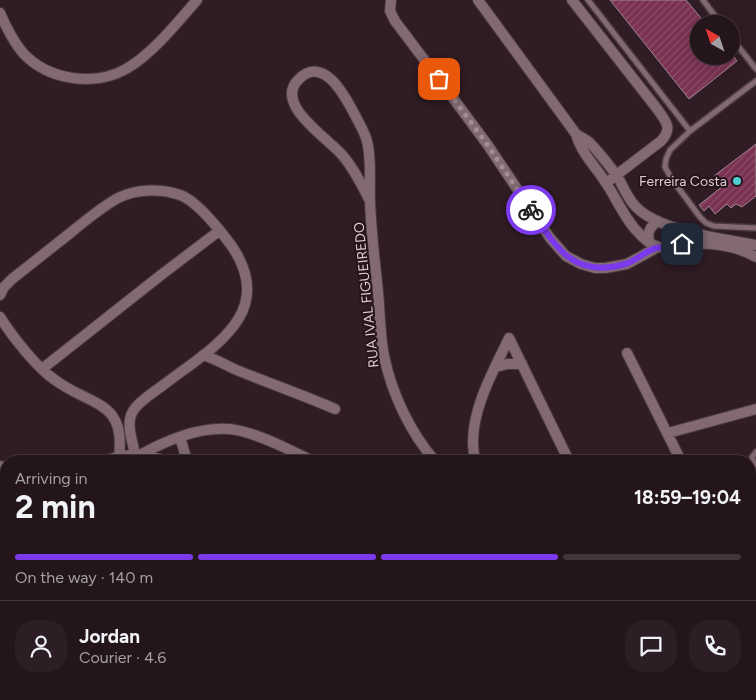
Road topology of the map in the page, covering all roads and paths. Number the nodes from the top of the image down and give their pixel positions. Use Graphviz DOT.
graph roads {
  1 [pos="198,0"];
  2 [pos="391,0"];
  3 [pos="478,0"];
  4 [pos="572,0"];
  5 [pos="588,0"];
  6 [pos="702,0"];
  7 [pos="0,13"];
  8 [pos="714,15"];
  9 [pos="740,49"];
  10 [pos="756,70"];
  11 [pos="756,81"];
  12 [pos="690,132"];
  13 [pos="576,134"];
  14 [pos="370,163"];
  15 [pos="352,169"];
  16 [pos="616,176"];
  17 [pos="606,183"];
  18 [pos="370,201"];
  19 [pos="658,221"];
  20 [pos="756,228"];
  21 [pos="686,230"];
  22 [pos="219,231"];
  23 [pos="653,244"];
  24 [pos="684,244"];
  25 [pos="756,246"];
  26 [pos="756,257"];
  27 [pos="0,294"];
  28 [pos="0,317"];
  29 [pos="214,346"];
  30 [pos="627,353"];
  31 [pos="203,355"];
  32 [pos="221,361"];
  33 [pos="522,364"];
  34 [pos="496,367"];
  35 [pos="42,369"];
  36 [pos="335,409"];
  37 [pos="756,409"];
  38 [pos="133,411"];
  39 [pos="113,415"];
  40 [pos="668,433"];
  41 [pos="180,437"];
  42 [pos="119,455"];
  43 [pos="138,455"];
  44 [pos="185,455"];
  45 [pos="299,455"];
  46 [pos="430,455"];
  47 [pos="474,455"];
  48 [pos="566,455"];
  49 [pos="678,455"];
  1 -- 7 [label="street"];
  2 -- 23 [label="street"];
  3 -- 13 [label="street"];
  4 -- 16 [label="street"];
  5 -- 12 [label="lane"];
  6 -- 8 [label="lane"];
  9 -- 10 [label="lane"];
  11 -- 12 [label="lane"];
  12 -- 20 [label="lane"];
  13 -- 16 [label="street"];
  13 -- 17 [label="street"];
  14 -- 15 [label="street"];
  14 -- 15 [label="street, RUA IVAL FIGUEIREDO"];
  14 -- 18 [label="street, RUA IVAL FIGUEIREDO"];
  15 -- 18 [label="street, RUA IVAL FIGUEIREDO"];
  16 -- 17 [label="street"];
  16 -- 19 [label="street"];
  17 -- 23 [label="street"];
  18 -- 46 [label="street, RUA IVAL FIGUEIREDO"];
  19 -- 21 [label="street"];
  19 -- 23 [label="street"];
  21 -- 24 [label="street"];
  21 -- 25 [label="street"];
  22 -- 27 [label="street"];
  22 -- 29 [label="street"];
  22 -- 35 [label="street"];
  23 -- 24 [label="street"];
  24 -- 26 [label="street"];
  28 -- 35 [label="street"];
  29 -- 31 [label="street"];
  29 -- 32 [label="street"];
  30 -- 40 [label="street"];
  31 -- 32 [label="street"];
  31 -- 38 [label="street"];
  32 -- 36 [label="street"];
  33 -- 34 [label="street"];
  33 -- 34 [label="street"];
  33 -- 48 [label="street"];
  34 -- 47 [label="street"];
  35 -- 39 [label="street"];
  37 -- 40 [label="street"];
  38 -- 39 [label="street"];
  38 -- 43 [label="street"];
  39 -- 42 [label="street"];
  40 -- 49 [label="street"];
  41 -- 43 [label="street"];
  41 -- 44 [label="street"];
  41 -- 45 [label="street"];
}
